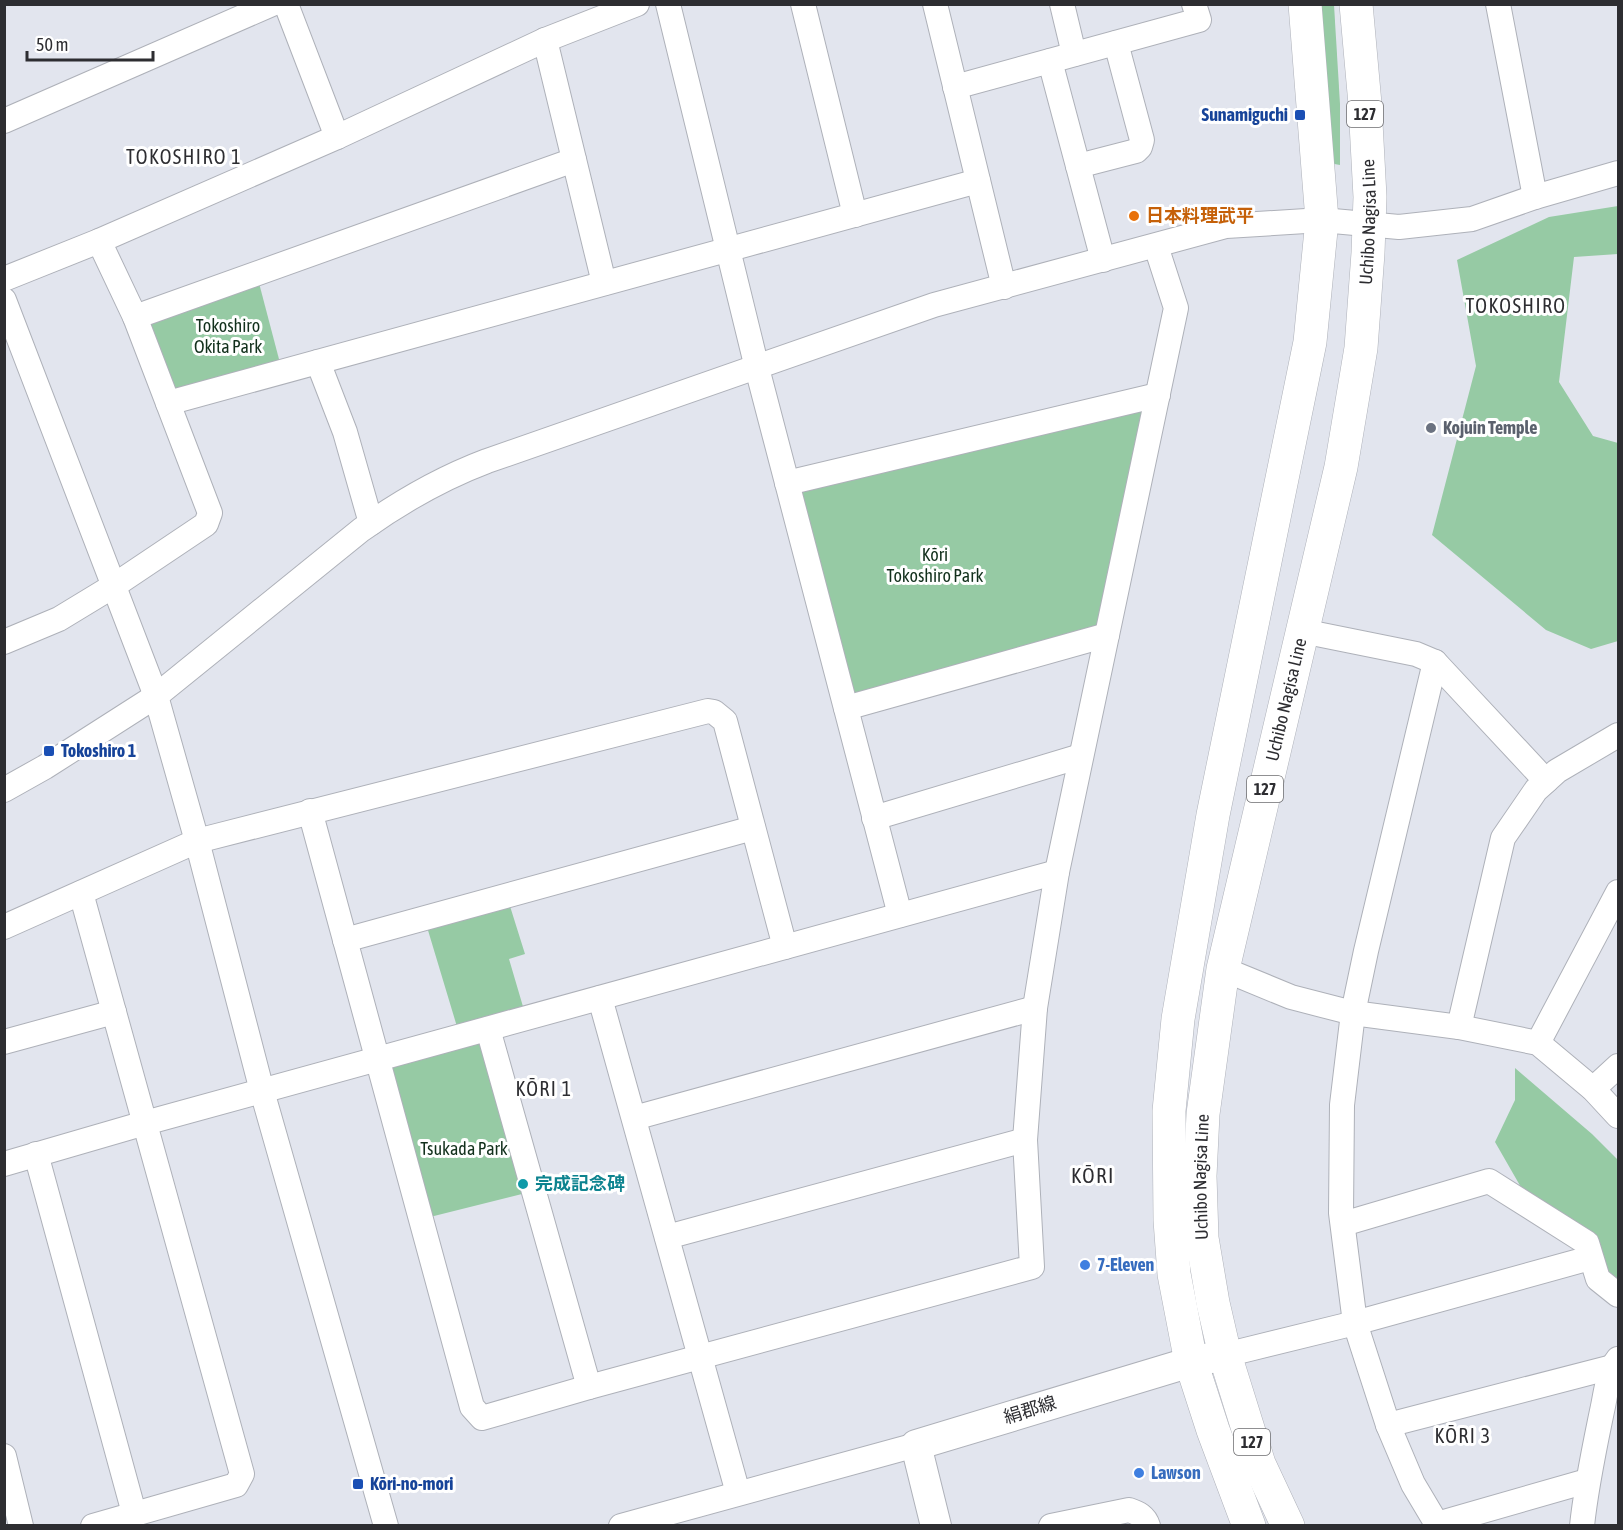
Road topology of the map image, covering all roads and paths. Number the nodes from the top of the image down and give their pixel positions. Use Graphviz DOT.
graph roads {
  1 [pos="272,4"];
  2 [pos="286,4"];
  3 [pos="637,4"];
  4 [pos="668,4"];
  5 [pos="803,4"];
  6 [pos="935,4"];
  7 [pos="1062,4"];
  8 [pos="1194,4"];
  9 [pos="1305,4"];
  10 [pos="1356,4"];
  11 [pos="1498,4"];
  12 [pos="545,40"];
  13 [pos="1116,43"];
  14 [pos="1074,54"];
  15 [pos="1050,61"];
  16 [pos="955,87"];
  17 [pos="4,121"];
  18 [pos="337,137"];
  19 [pos="574,160"];
  20 [pos="1078,166"];
  21 [pos="1618,173"];
  22 [pos="978,181"];
  23 [pos="1535,197"];
  24 [pos="855,215"];
  25 [pos="1322,220"];
  26 [pos="1369,225"];
  27 [pos="99,241"];
  28 [pos="1156,246"];
  29 [pos="728,249"];
  30 [pos="1103,260"];
  31 [pos="4,279"];
  32 [pos="604,283"];
  33 [pos="1004,287"];
  34 [pos="4,300"];
  35 [pos="135,317"];
  36 [pos="318,362"];
  37 [pos="757,368"];
  38 [pos="1158,395"];
  39 [pos="168,403"];
  40 [pos="787,483"];
  41 [pos="371,523"];
  42 [pos="115,585"];
  43 [pos="1302,631"];
  44 [pos="1107,634"];
  45 [pos="6,635"];
  46 [pos="1435,662"];
  47 [pos="156,696"];
  48 [pos="846,708"];
  49 [pos="1618,735"];
  50 [pos="1081,756"];
  51 [pos="1546,781"];
  52 [pos="4,790"];
  53 [pos="310,811"];
  54 [pos="874,818"];
  55 [pos="753,828"];
  56 [pos="197,841"];
  57 [pos="1057,872"];
  58 [pos="1618,892"];
  59 [pos="81,893"];
  60 [pos="900,915"];
  61 [pos="4,927"];
  62 [pos="345,940"];
  63 [pos="785,947"];
  64 [pos="1223,969"];
  65 [pos="600,998"];
  66 [pos="1035,1008"];
  67 [pos="114,1012"];
  68 [pos="1353,1012"];
  69 [pos="1459,1027"];
  70 [pos="488,1029"];
  71 [pos="4,1041"];
  72 [pos="1538,1043"];
  73 [pos="378,1059"];
  74 [pos="1618,1066"];
  75 [pos="1593,1089"];
  76 [pos="262,1091"];
  77 [pos="1618,1116"];
  78 [pos="634,1118"];
  79 [pos="145,1123"];
  80 [pos="1026,1140"];
  81 [pos="36,1154"];
  82 [pos="4,1164"];
  83 [pos="1343,1224"];
  84 [pos="667,1237"];
  85 [pos="1590,1258"];
  86 [pos="1618,1295"];
  87 [pos="1355,1323"];
  88 [pos="1225,1355"];
  89 [pos="700,1356"];
  90 [pos="1191,1362"];
  91 [pos="1615,1363"];
  92 [pos="589,1387"];
  93 [pos="1388,1425"];
  94 [pos="916,1444"];
  95 [pos="4,1456"];
  96 [pos="1587,1481"];
  97 [pos="738,1493"];
  98 [pos="134,1513"];
  99 [pos="1437,1525"];
  100 [pos="21,1526"];
  101 [pos="93,1526"];
  102 [pos="386,1526"];
  103 [pos="621,1526"];
  104 [pos="936,1526"];
  105 [pos="1051,1526"];
  106 [pos="1148,1526"];
  107 [pos="1249,1526"];
  108 [pos="1288,1526"];
  109 [pos="1582,1526"];
  1 -- 17 [label="street"];
  2 -- 18 [label="street"];
  3 -- 12 [label="street"];
  4 -- 29 [label="street"];
  5 -- 24 [label="street"];
  6 -- 16 [label="street"];
  7 -- 14 [label="street"];
  8 -- 13 [label="street"];
  9 -- 25 [label="highway, Uchibo Nagisa Line / 127"];
  10 -- 26 [label="highway, Uchibo Nagisa Line / 127"];
  11 -- 23 [label="street"];
  12 -- 18 [label="street"];
  12 -- 19 [label="street"];
  13 -- 14 [label="street"];
  13 -- 20 [label="street"];
  14 -- 15 [label="street"];
  15 -- 16 [label="street"];
  15 -- 20 [label="street"];
  16 -- 22 [label="street"];
  18 -- 27 [label="street"];
  19 -- 32 [label="street"];
  19 -- 35 [label="street"];
  20 -- 30 [label="street"];
  21 -- 23 [label="street"];
  22 -- 24 [label="street"];
  22 -- 33 [label="street"];
  23 -- 26 [label="street"];
  24 -- 29 [label="street"];
  25 -- 26 [label="street"];
  25 -- 28 [label="street"];
  25 -- 90 [label="highway, Uchibo Nagisa Line / 127"];
  26 -- 43 [label="highway, Uchibo Nagisa Line / 127"];
  27 -- 31 [label="street"];
  27 -- 35 [label="street"];
  28 -- 30 [label="street"];
  28 -- 38 [label="street"];
  29 -- 32 [label="street"];
  29 -- 37 [label="street"];
  30 -- 33 [label="street"];
  32 -- 36 [label="street"];
  33 -- 37 [label="street"];
  34 -- 42 [label="street"];
  35 -- 39 [label="street"];
  36 -- 39 [label="street"];
  36 -- 41 [label="street"];
  37 -- 40 [label="street"];
  37 -- 41 [label="street"];
  38 -- 40 [label="street"];
  38 -- 44 [label="street"];
  39 -- 42 [label="street"];
  40 -- 48 [label="street"];
  41 -- 47 [label="street"];
  42 -- 45 [label="street"];
  42 -- 47 [label="street"];
  43 -- 46 [label="street"];
  43 -- 64 [label="highway, Uchibo Nagisa Line / 127"];
  44 -- 48 [label="street"];
  44 -- 50 [label="street"];
  46 -- 51 [label="street"];
  46 -- 68 [label="street"];
  47 -- 52 [label="street"];
  47 -- 56 [label="street"];
  48 -- 54 [label="street"];
  49 -- 51 [label="street"];
  50 -- 54 [label="street"];
  50 -- 57 [label="street"];
  51 -- 69 [label="street"];
  53 -- 55 [label="street"];
  53 -- 56 [label="street"];
  53 -- 62 [label="street"];
  54 -- 60 [label="street"];
  55 -- 62 [label="street"];
  55 -- 63 [label="street"];
  56 -- 59 [label="street"];
  56 -- 76 [label="street"];
  57 -- 60 [label="street"];
  57 -- 66 [label="street"];
  58 -- 72 [label="street"];
  59 -- 61 [label="street"];
  59 -- 67 [label="street"];
  60 -- 63 [label="street"];
  62 -- 73 [label="street"];
  63 -- 65 [label="street"];
  64 -- 68 [label="street"];
  64 -- 88 [label="highway, Uchibo Nagisa Line / 127"];
  65 -- 70 [label="street"];
  65 -- 78 [label="street"];
  66 -- 78 [label="street"];
  66 -- 80 [label="street"];
  67 -- 71 [label="street"];
  67 -- 79 [label="street"];
  68 -- 69 [label="street"];
  68 -- 83 [label="street"];
  69 -- 72 [label="street"];
  70 -- 73 [label="street"];
  70 -- 92 [label="street"];
  72 -- 75 [label="street"];
  73 -- 76 [label="street"];
  73 -- 92 [label="street"];
  74 -- 75 [label="street"];
  75 -- 77 [label="street"];
  76 -- 79 [label="street"];
  76 -- 102 [label="street"];
  78 -- 84 [label="street"];
  79 -- 81 [label="street"];
  79 -- 98 [label="street"];
  80 -- 84 [label="street"];
  80 -- 89 [label="street"];
  81 -- 82 [label="street"];
  81 -- 98 [label="street"];
  83 -- 85 [label="street"];
  83 -- 87 [label="street"];
  84 -- 89 [label="street"];
  85 -- 86 [label="street"];
  85 -- 87 [label="street"];
  87 -- 88 [label="street"];
  87 -- 93 [label="street"];
  88 -- 90 [label="main road, 絹郡線"];
  88 -- 108 [label="highway, Uchibo Nagisa Line / 127"];
  89 -- 92 [label="street"];
  89 -- 97 [label="street"];
  90 -- 94 [label="main road, 絹郡線"];
  90 -- 107 [label="highway, Uchibo Nagisa Line / 127"];
  91 -- 93 [label="street"];
  91 -- 96 [label="street"];
  93 -- 99 [label="street"];
  94 -- 97 [label="street"];
  94 -- 104 [label="main road"];
  95 -- 100 [label="street"];
  96 -- 99 [label="street"];
  96 -- 109 [label="street"];
  97 -- 103 [label="street"];
  98 -- 101 [label="street"];
  105 -- 106 [label="street"];
}
